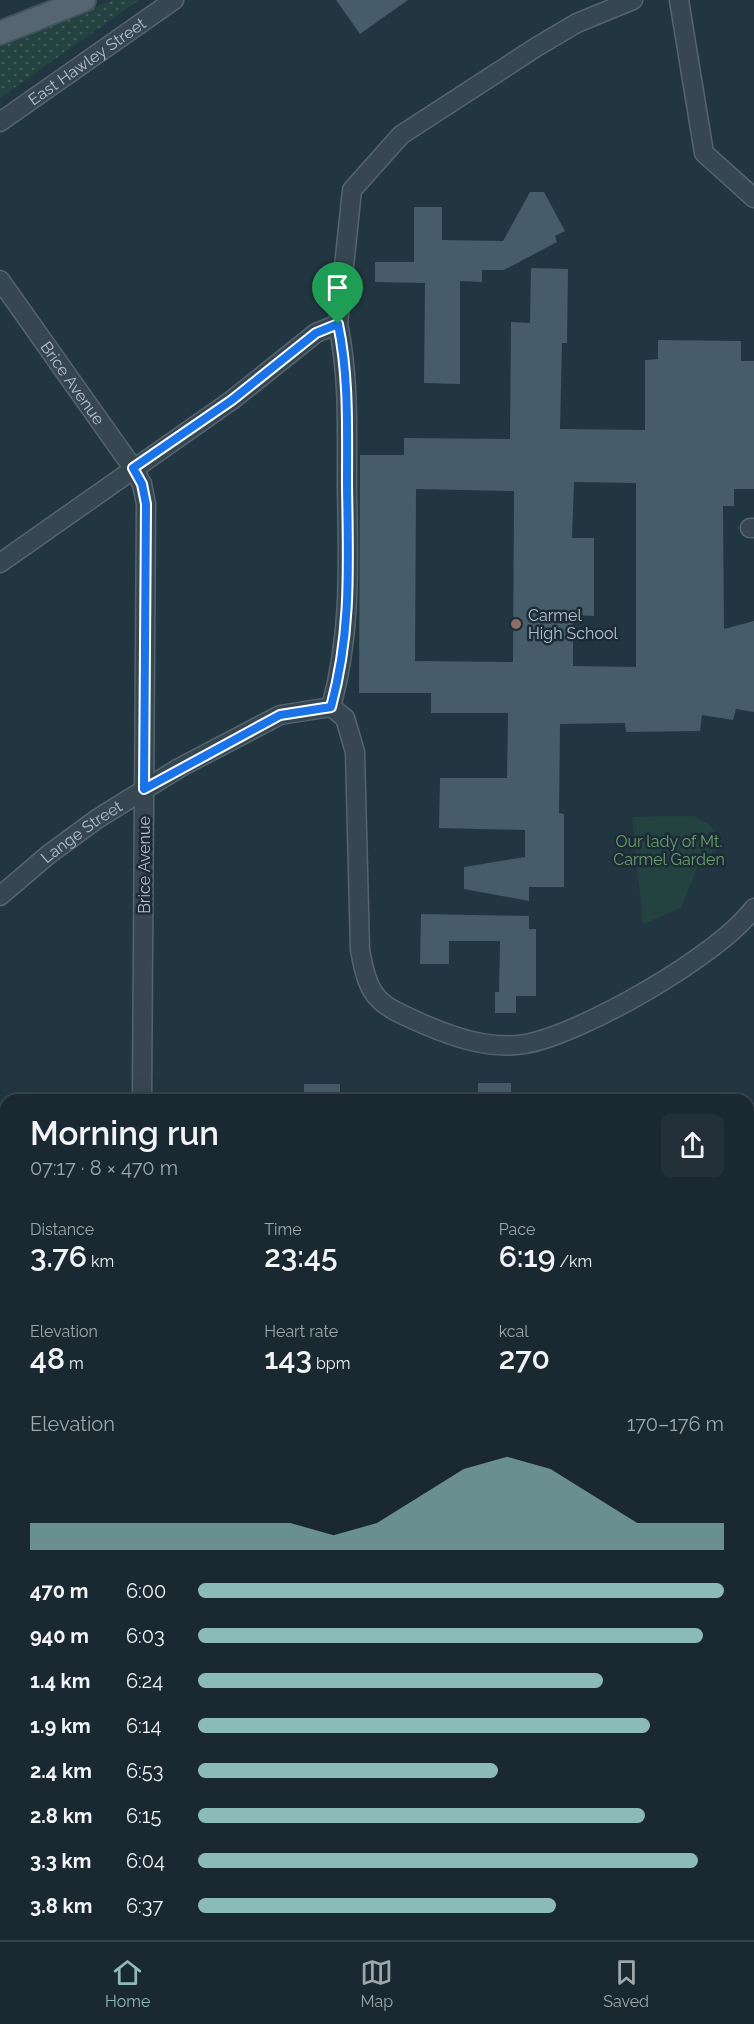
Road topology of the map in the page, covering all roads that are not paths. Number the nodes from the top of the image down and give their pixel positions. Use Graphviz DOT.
graph roads {
  1 [pos="84,0"];
  2 [pos="174,0"];
  3 [pos="633,0"];
  4 [pos="679,0"];
  5 [pos="0,33"];
  6 [pos="0,122"];
  7 [pos="754,198"];
  8 [pos="0,280"];
  9 [pos="338,324"];
  10 [pos="133,468"];
  11 [pos="0,563"];
  12 [pos="331,707"];
  13 [pos="144,789"];
  14 [pos="0,896"];
  15 [pos="754,908"];
  16 [pos="142,1094"];
  1 -- 5 [label="main road"];
  2 -- 6 [label="street, East Hawley Street"];
  3 -- 9 [label="street"];
  4 -- 7 [label="street"];
  8 -- 10 [label="street, Brice Avenue"];
  9 -- 10 [label="street"];
  9 -- 12 [label="street"];
  10 -- 11 [label="street"];
  10 -- 13 [label="street, Brice Avenue"];
  12 -- 13 [label="street, Lange Street"];
  12 -- 15 [label="street"];
  13 -- 14 [label="street, Lange Street"];
  13 -- 16 [label="street, Brice Avenue"];
}
